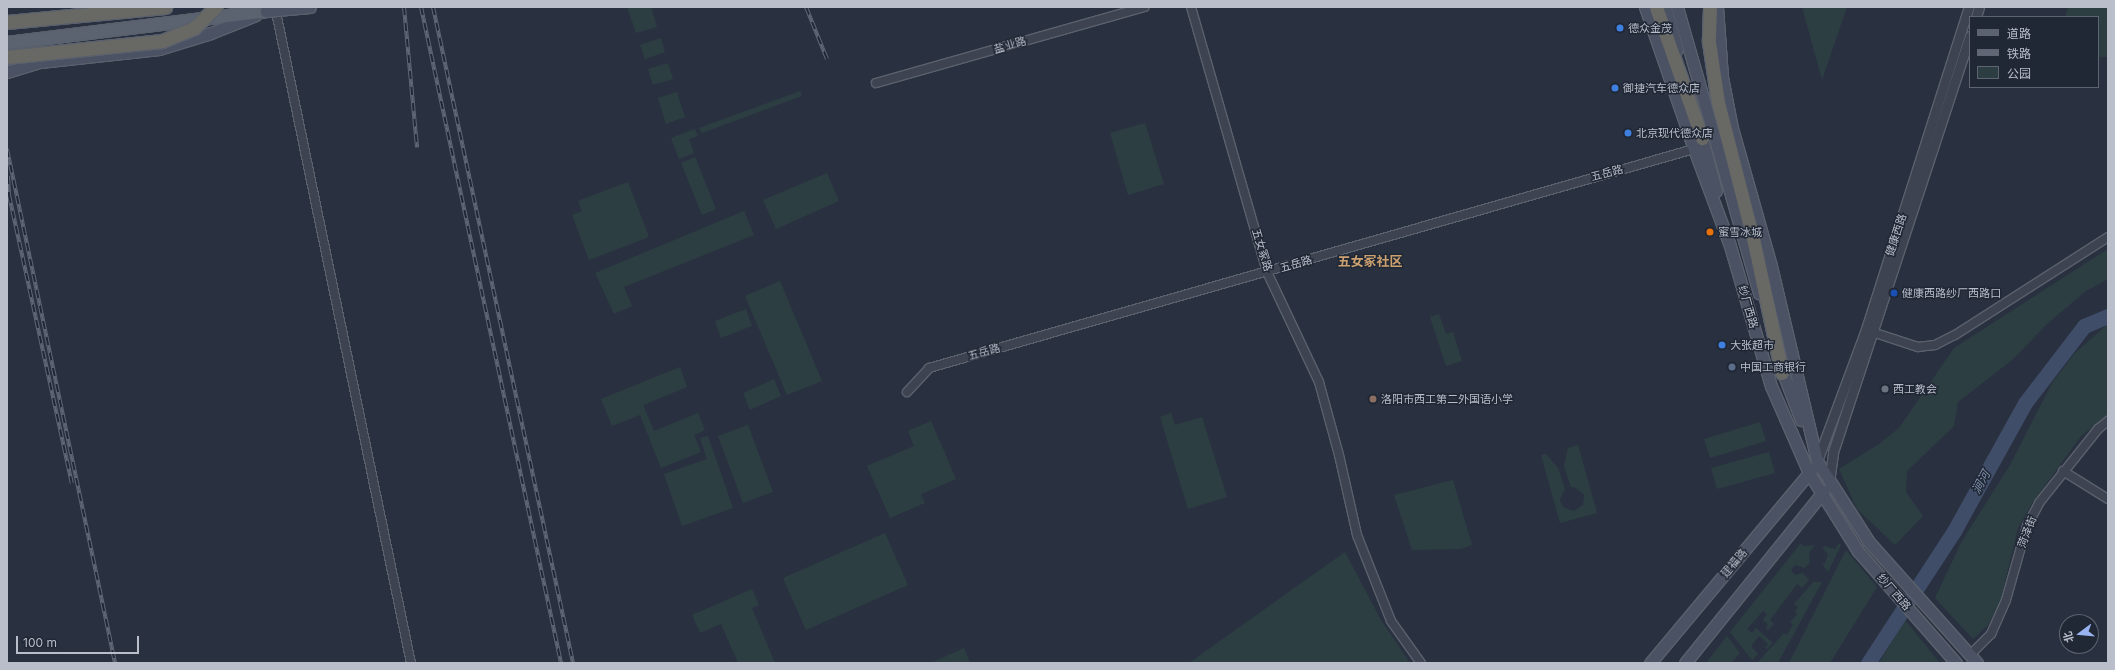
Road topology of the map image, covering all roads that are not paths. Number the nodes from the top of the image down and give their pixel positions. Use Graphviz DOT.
graph roads {
  1 [pos="165,7"];
  2 [pos="216,7"];
  3 [pos="310,7"];
  4 [pos="1144,7"];
  5 [pos="1191,7"];
  6 [pos="1645,7"];
  7 [pos="1656,7"];
  8 [pos="1665,7"];
  9 [pos="1677,7"];
  10 [pos="1708,7"];
  11 [pos="1717,7"];
  12 [pos="1970,7"];
  13 [pos="270,9"];
  14 [pos="7,22"];
  15 [pos="1969,39"];
  16 [pos="7,43"];
  17 [pos="7,57"];
  18 [pos="7,72"];
  19 [pos="876,83"];
  20 [pos="1702,138"];
  21 [pos="1694,149"];
  22 [pos="2108,237"];
  23 [pos="1730,246"];
  24 [pos="1267,272"];
  25 [pos="1869,331"];
  26 [pos="1782,373"];
  27 [pos="907,392"];
  28 [pos="2108,421"];
  29 [pos="1817,461"];
  30 [pos="2063,471"];
  31 [pos="1809,473"];
  32 [pos="1829,482"];
  33 [pos="1822,496"];
  34 [pos="2108,499"];
  35 [pos="1971,656"];
  36 [pos="1955,661"];
  37 [pos="411,663"];
  38 [pos="1421,663"];
  39 [pos="1650,663"];
  40 [pos="1685,663"];
  1 -- 14 [label="highway"];
  2 -- 17 [label="highway, bridge"];
  3 -- 13 [label="main road, bridge"];
  4 -- 19 [label="street, 盐业路"];
  5 -- 24 [label="street, 五女冢路"];
  6 -- 21 [label="main road, 纱厂西路"];
  7 -- 20 [label="highway"];
  8 -- 20 [label="main road"];
  9 -- 26 [label="main road"];
  10 -- 26 [label="highway"];
  11 -- 29 [label="main road, 纱厂西路"];
  12 -- 25 [label="street, 健康西路"];
  13 -- 16 [label="main road, bridge"];
  13 -- 18 [label="main road"];
  13 -- 37 [label="street"];
  15 -- 25 [label="street, 健康西路"];
  20 -- 23 [label="main road"];
  21 -- 23 [label="main road, 纱厂西路"];
  21 -- 24 [label="street, 五岳路"];
  22 -- 25 [label="street"];
  23 -- 31 [label="main road, 纱厂西路"];
  24 -- 27 [label="street, 五岳路"];
  24 -- 38 [label="street, 五女冢路"];
  25 -- 29 [label="street, 健康西路"];
  25 -- 32 [label="street, 健康西路"];
  26 -- 29 [label="main road"];
  28 -- 30 [label="street, 菏泽街"];
  29 -- 31 [label="main road, 建福路"];
  29 -- 32 [label="main road, 纱厂西路"];
  30 -- 34 [label="street"];
  30 -- 35 [label="street, 菏泽街"];
  31 -- 33 [label="main road, 纱厂西路"];
  31 -- 39 [label="main road, 建福路"];
  32 -- 33 [label="main road"];
  32 -- 35 [label="main road, 纱厂西路"];
  33 -- 36 [label="main road, 纱厂西路"];
  33 -- 40 [label="main road"];
}
